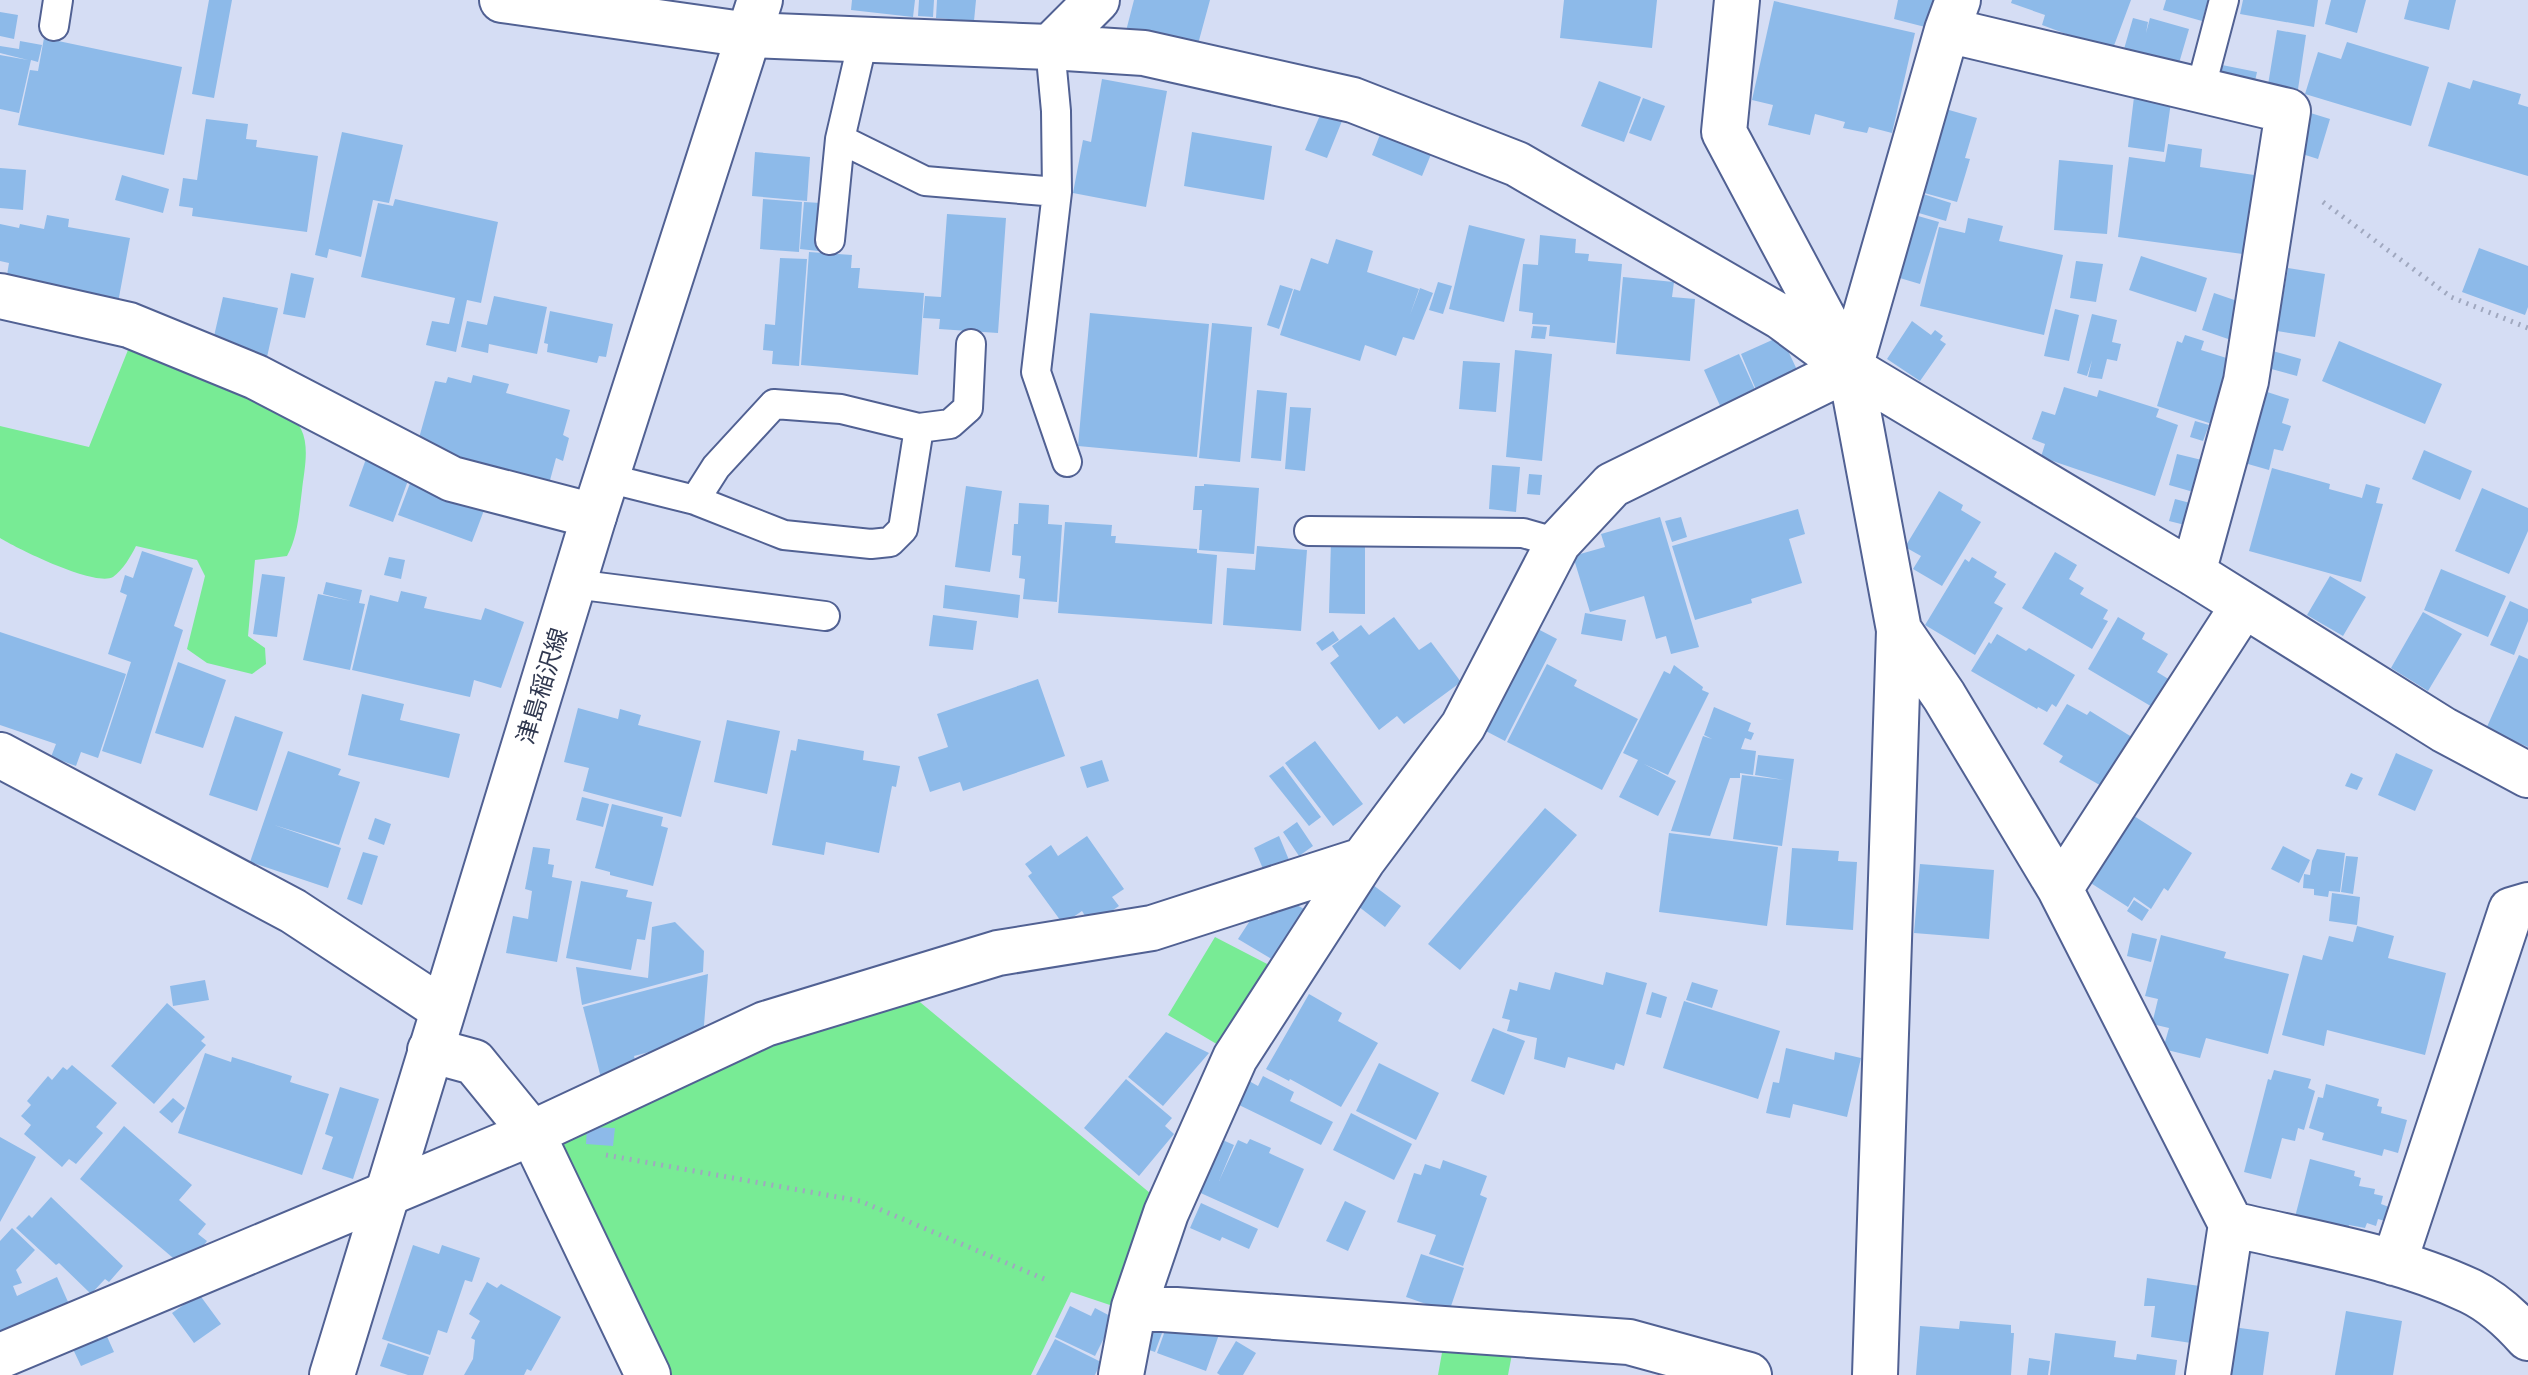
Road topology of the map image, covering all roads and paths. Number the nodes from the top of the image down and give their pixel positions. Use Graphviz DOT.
graph roads {
  1 [pos="502,0"];
  2 [pos="1097,0"];
  3 [pos="1737,0"];
  4 [pos="2224,0"];
  5 [pos="1953,15"];
  6 [pos="754,18"];
  7 [pos="863,40"];
  8 [pos="1050,47"];
  9 [pos="2200,91"];
  10 [pos="840,139"];
  11 [pos="2277,181"];
  12 [pos="1057,192"];
  13 [pos="830,240"];
  14 [pos="0,296"];
  15 [pos="2528,328"];
  16 [pos="971,344"];
  17 [pos="1850,368"];
  18 [pos="919,428"];
  19 [pos="1067,462"];
  20 [pos="600,497"];
  21 [pos="695,500"];
  22 [pos="1309,531"];
  23 [pos="1558,543"];
  24 [pos="2193,573"];
  25 [pos="574,584"];
  26 [pos="2243,606"];
  27 [pos="825,616"];
  28 [pos="1899,630"];
  29 [pos="0,755"];
  30 [pos="2528,775"];
  31 [pos="1363,860"];
  32 [pos="2060,889"];
  33 [pos="2528,905"];
  34 [pos="436,1029"];
  35 [pos="534,1138"];
  36 [pos="388,1193"];
  37 [pos="2231,1224"];
  38 [pos="2394,1263"];
  39 [pos="1049,1281"];
  40 [pos="1134,1307"];
  41 [pos="2528,1338"];
  42 [pos="0,1356"];
  43 [pos="332,1375"];
  44 [pos="648,1375"];
  45 [pos="1121,1375"];
  46 [pos="1749,1375"];
  47 [pos="1875,1375"];
  48 [pos="2208,1375"];
  1 -- 6 [label="street"];
  2 -- 8 [label="street"];
  3 -- 17 [label="street"];
  4 -- 9 [label="lane"];
  5 -- 9 [label="street"];
  5 -- 17 [label="street"];
  6 -- 7 [label="street"];
  6 -- 20 [label="street, 津島稲沢線"];
  7 -- 8 [label="street"];
  7 -- 10 [label="lane"];
  8 -- 12 [label="lane"];
  8 -- 17 [label="street"];
  9 -- 11 [label="street"];
  10 -- 12 [label="lane"];
  10 -- 13 [label="lane"];
  11 -- 15 [label="path"];
  11 -- 24 [label="street"];
  12 -- 19 [label="lane"];
  14 -- 20 [label="street"];
  16 -- 18 [label="lane"];
  17 -- 23 [label="street"];
  17 -- 24 [label="street"];
  17 -- 28 [label="street"];
  18 -- 21 [label="lane"];
  18 -- 21 [label="lane"];
  20 -- 21 [label="lane"];
  20 -- 25 [label="street, 津島稲沢線"];
  22 -- 23 [label="lane"];
  23 -- 31 [label="street"];
  24 -- 26 [label="street"];
  25 -- 27 [label="lane"];
  25 -- 34 [label="street, 津島稲沢線"];
  26 -- 30 [label="street"];
  26 -- 32 [label="street"];
  28 -- 32 [label="street"];
  28 -- 47 [label="street"];
  29 -- 34 [label="street"];
  31 -- 35 [label="street"];
  31 -- 40 [label="street"];
  32 -- 37 [label="street"];
  33 -- 38 [label="street"];
  34 -- 35 [label="street"];
  34 -- 36 [label="street, 津島稲沢線"];
  35 -- 36 [label="street"];
  35 -- 39 [label="path"];
  35 -- 44 [label="street"];
  36 -- 42 [label="street"];
  36 -- 43 [label="street, 津島稲沢線"];
  37 -- 38 [label="street"];
  37 -- 48 [label="street"];
  38 -- 41 [label="street"];
  40 -- 45 [label="street"];
  40 -- 46 [label="street"];
}
